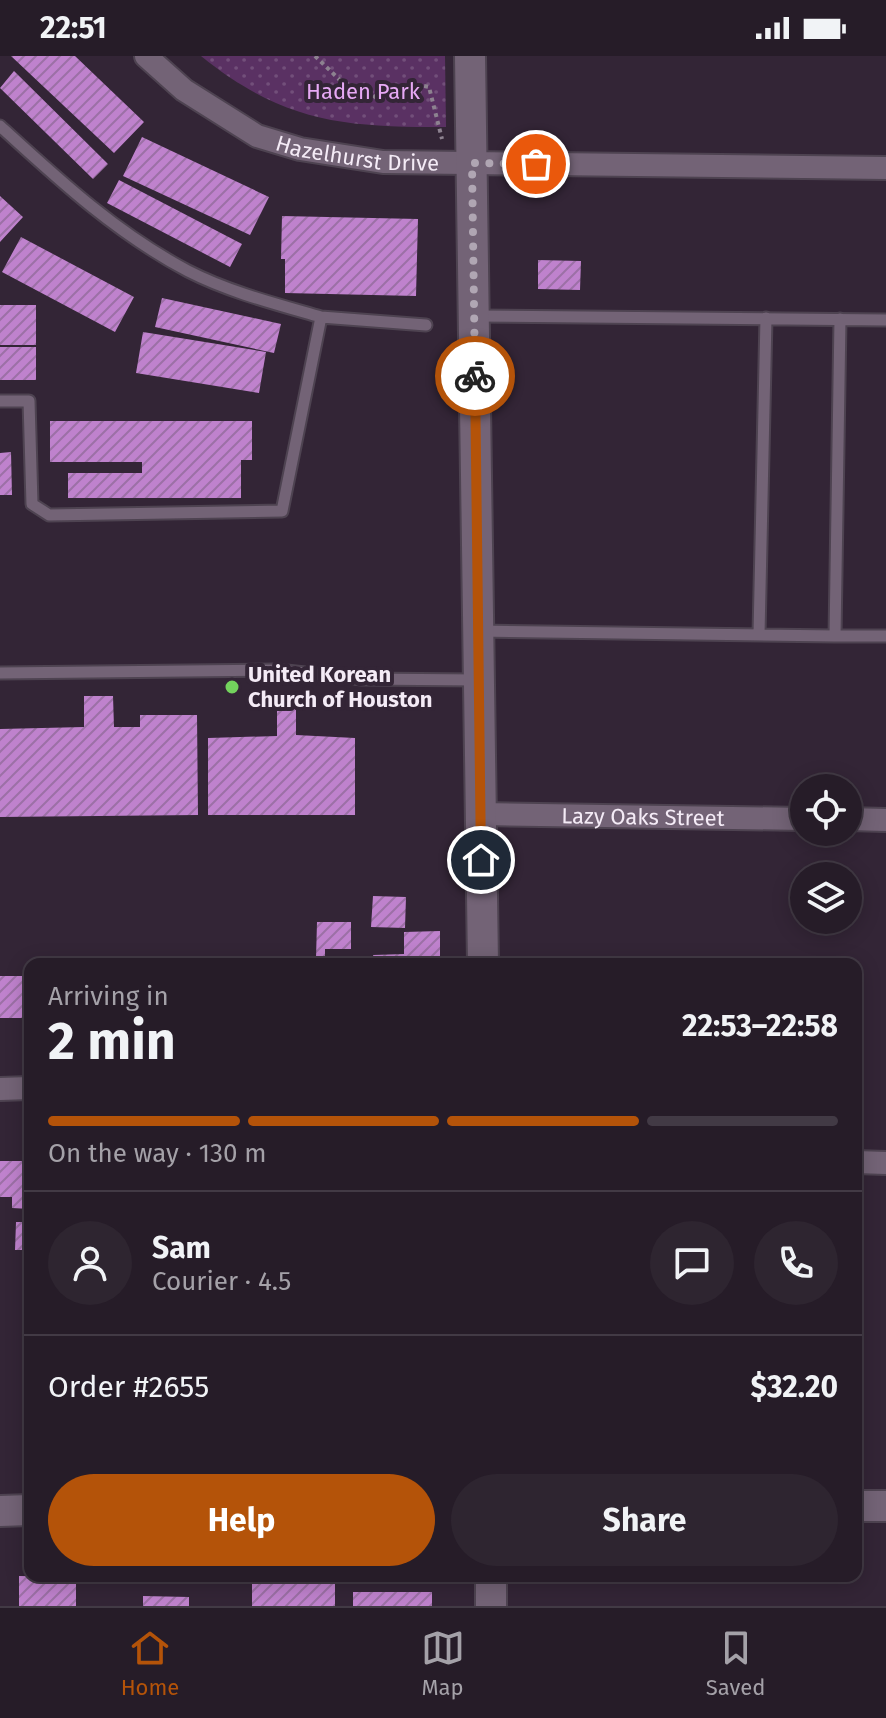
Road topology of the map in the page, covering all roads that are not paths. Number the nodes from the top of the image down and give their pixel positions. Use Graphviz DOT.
graph roads {
  1 [pos="146,56"];
  2 [pos="470,56"];
  3 [pos="0,126"];
  4 [pos="472,163"];
  5 [pos="886,168"];
  6 [pos="474,316"];
  7 [pos="321,317"];
  8 [pos="766,318"];
  9 [pos="840,319"];
  10 [pos="886,320"];
  11 [pos="426,325"];
  12 [pos="0,401"];
  13 [pos="478,631"];
  14 [pos="759,634"];
  15 [pos="835,636"];
  16 [pos="886,636"];
  17 [pos="0,673"];
  18 [pos="479,680"];
  19 [pos="481,814"];
  20 [pos="790,819"];
  21 [pos="862,819"];
  22 [pos="886,820"];
  23 [pos="483,958"];
  24 [pos="24,1088"];
  25 [pos="0,1089"];
  26 [pos="862,1162"];
  27 [pos="886,1163"];
  28 [pos="862,1506"];
  29 [pos="886,1506"];
  30 [pos="24,1510"];
  31 [pos="0,1511"];
  32 [pos="491,1582"];
  33 [pos="491,1606"];
  1 -- 4 [label="street, Hazelhurst Drive"];
  2 -- 4 [label="street"];
  3 -- 7 [label="lane"];
  4 -- 5 [label="street, Hazelhurst Drive"];
  4 -- 6 [label="street"];
  6 -- 8 [label="lane"];
  6 -- 13 [label="street"];
  7 -- 11 [label="lane"];
  7 -- 12 [label="lane"];
  8 -- 9 [label="lane"];
  8 -- 14 [label="lane"];
  9 -- 10 [label="lane"];
  9 -- 15 [label="lane"];
  13 -- 14 [label="lane"];
  13 -- 18 [label="street"];
  14 -- 15 [label="lane"];
  15 -- 16 [label="lane"];
  17 -- 18 [label="lane"];
  18 -- 19 [label="street"];
  19 -- 20 [label="street, Lazy Oaks Street"];
  19 -- 23 [label="street"];
  21 -- 22 [label="street"];
  24 -- 25 [label="street"];
  26 -- 27 [label="street"];
  28 -- 29 [label="street"];
  30 -- 31 [label="street"];
  32 -- 33 [label="street"];
}
